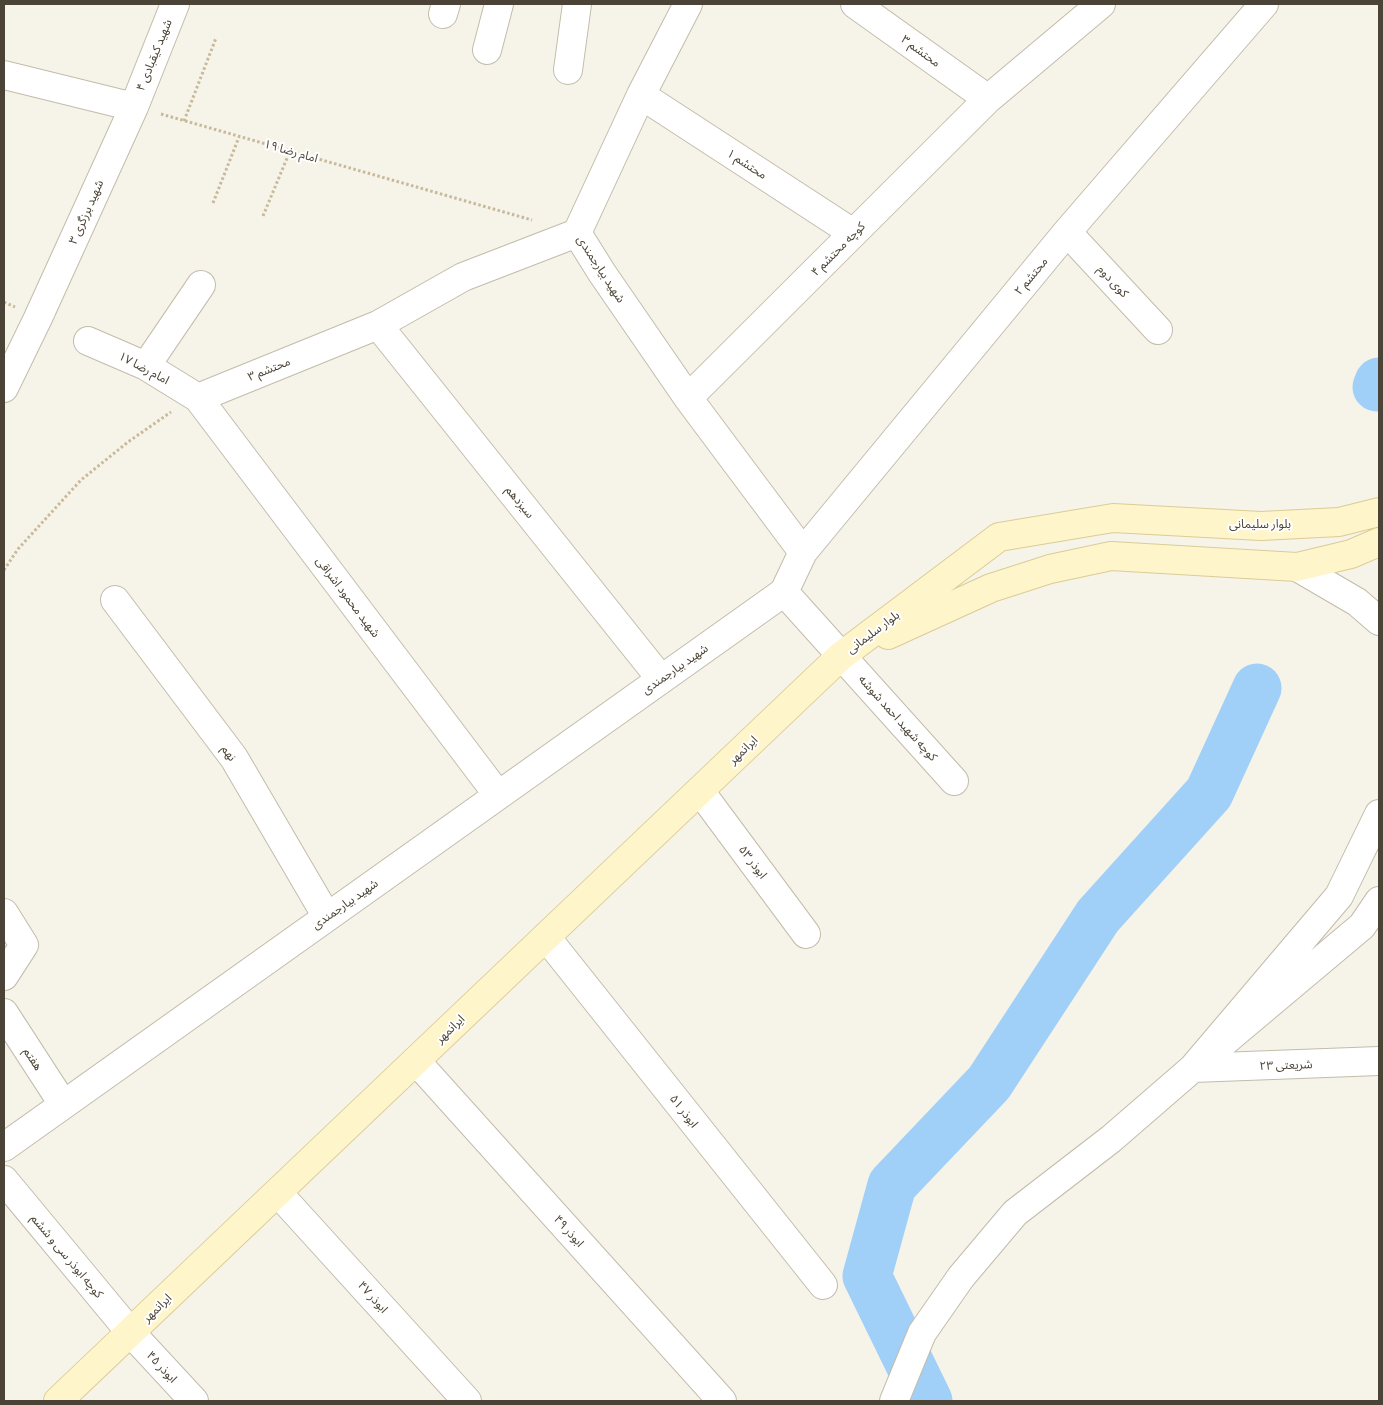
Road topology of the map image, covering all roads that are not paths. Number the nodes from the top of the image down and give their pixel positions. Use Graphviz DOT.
graph roads {
  1 [pos="175,4"];
  2 [pos="499,4"];
  3 [pos="577,4"];
  4 [pos="688,4"];
  5 [pos="855,4"];
  6 [pos="1264,4"];
  7 [pos="1096,5"];
  8 [pos="487,50"];
  9 [pos="568,70"];
  10 [pos="4,75"];
  11 [pos="641,95"];
  12 [pos="988,99"];
  13 [pos="134,107"];
  14 [pos="1067,232"];
  15 [pos="577,233"];
  16 [pos="853,233"];
  17 [pos="201,285"];
  18 [pos="378,324"];
  19 [pos="1158,330"];
  20 [pos="88,341"];
  21 [pos="146,366"];
  22 [pos="4,388"];
  23 [pos="198,398"];
  24 [pos="688,398"];
  25 [pos="1379,512"];
  26 [pos="1379,542"];
  27 [pos="803,552"];
  28 [pos="1297,567"];
  29 [pos="784,592"];
  30 [pos="115,600"];
  31 [pos="1379,621"];
  32 [pos="841,656"];
  33 [pos="661,679"];
  34 [pos="954,781"];
  35 [pos="700,791"];
  36 [pos="498,795"];
  37 [pos="1379,814"];
  38 [pos="1379,900"];
  39 [pos="4,913"];
  40 [pos="327,917"];
  41 [pos="806,934"];
  42 [pos="546,937"];
  43 [pos="4,976"];
  44 [pos="4,1013"];
  45 [pos="416,1061"];
  46 [pos="1379,1061"];
  47 [pos="1193,1068"];
  48 [pos="63,1104"];
  49 [pos="4,1147"];
  50 [pos="4,1180"];
  51 [pos="278,1193"];
  52 [pos="822,1286"];
  53 [pos="131,1333"];
  54 [pos="58,1401"];
  55 [pos="194,1401"];
  56 [pos="467,1401"];
  57 [pos="722,1401"];
  58 [pos="894,1401"];
  1 -- 13 [label="street, ۴ شهید کیقبادی"];
  2 -- 8 [label="street"];
  3 -- 9 [label="street"];
  4 -- 11 [label="street, شهید بیارجمندی"];
  5 -- 12 [label="street, محتشم ۳"];
  6 -- 14 [label="street, ۲ محتشم"];
  7 -- 12 [label="street, کوچه محتشم ۴"];
  10 -- 13 [label="street"];
  11 -- 15 [label="street, شهید بیارجمندی"];
  11 -- 16 [label="street, محتشم ۱"];
  12 -- 16 [label="street, کوچه محتشم ۴"];
  13 -- 22 [label="street, ۳ شهید برزگری"];
  14 -- 19 [label="street, کوی دوم"];
  14 -- 27 [label="street, ۲ محتشم"];
  15 -- 18 [label="street, محتشم ۳"];
  15 -- 24 [label="street, شهید بیارجمندی"];
  16 -- 24 [label="street, کوچه محتشم ۴"];
  17 -- 21 [label="street"];
  18 -- 23 [label="street, محتشم ۳"];
  18 -- 33 [label="street, سیزدهم"];
  20 -- 21 [label="street, امام رضا ۱۷"];
  21 -- 23 [label="street, امام رضا ۱۷"];
  23 -- 36 [label="street, شهید محمود اشراقی"];
  24 -- 27 [label="street, شهید بیارجمندی"];
  25 -- 32 [label="main road, بلوار سلیمانی"];
  26 -- 28 [label="main road, بلوار سلیمانی"];
  27 -- 29 [label="street, شهید بیارجمندی"];
  28 -- 31 [label="street"];
  28 -- 32 [label="main road, بلوار سلیمانی"];
  29 -- 32 [label="street, کوچه شهید احمد شوشه"];
  29 -- 33 [label="street, شهید بیارجمندی"];
  30 -- 40 [label="street, نهم"];
  32 -- 34 [label="street, کوچه شهید احمد شوشه"];
  32 -- 35 [label="main road, ایرانمهر"];
  33 -- 36 [label="street, شهید بیارجمندی"];
  35 -- 41 [label="street, ۵۳ ابوذر"];
  35 -- 42 [label="main road, ایرانمهر"];
  36 -- 40 [label="street, شهید بیارجمندی"];
  37 -- 47 [label="street"];
  38 -- 47 [label="street"];
  39 -- 43 [label="street"];
  40 -- 48 [label="street, شهید بیارجمندی"];
  42 -- 45 [label="main road, ایرانمهر"];
  42 -- 52 [label="street, ابوذر ۵۱"];
  44 -- 48 [label="street, هفتم"];
  45 -- 51 [label="main road, ایرانمهر"];
  45 -- 57 [label="street, ابوذر ۴۹"];
  46 -- 47 [label="street, شریعتی ۲۳"];
  47 -- 58 [label="street"];
  48 -- 49 [label="street, شهید بیارجمندی"];
  50 -- 53 [label="street, کوچه ابوذر سی و ششم"];
  51 -- 53 [label="main road, ایرانمهر"];
  51 -- 56 [label="street, ابوذر ۴۷"];
  53 -- 54 [label="main road, ایرانمهر"];
  53 -- 55 [label="street, ابوذر ۴۵"];
}
